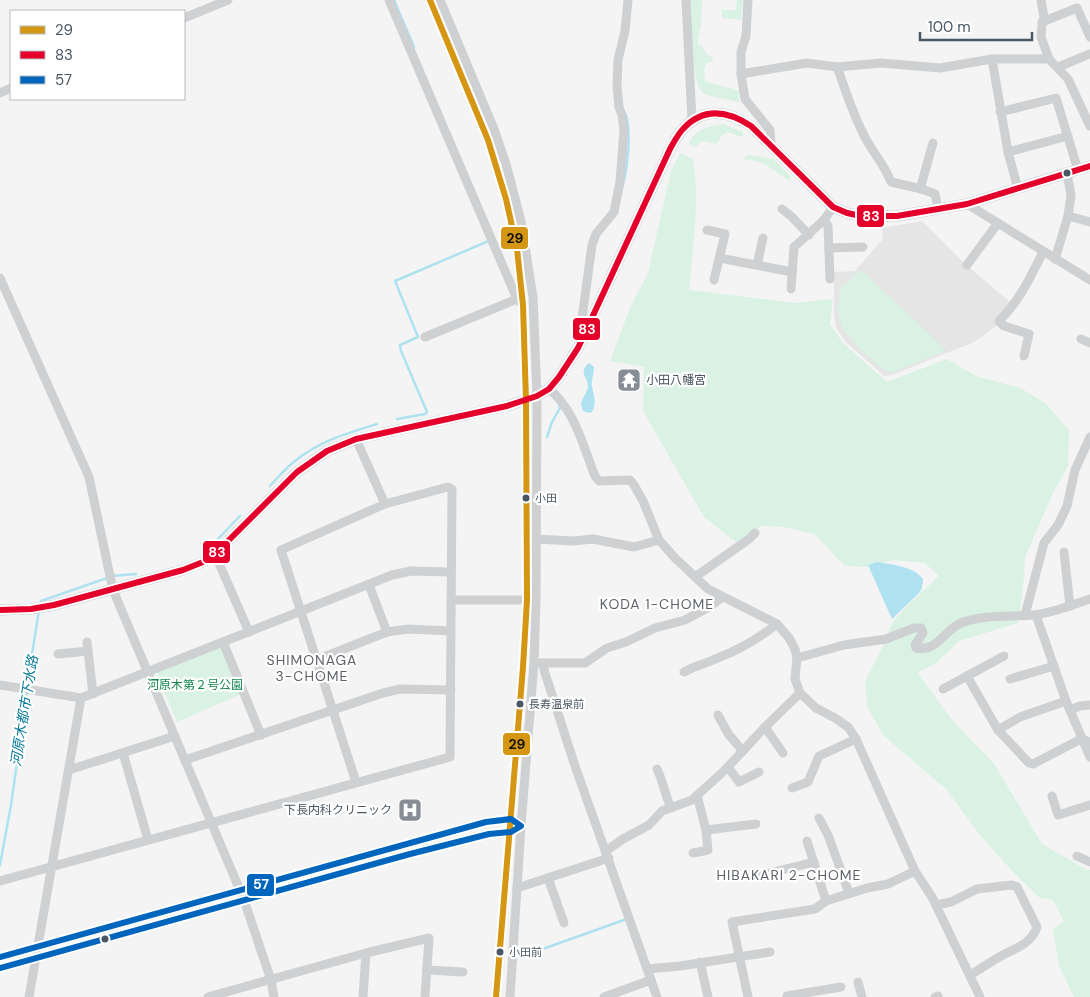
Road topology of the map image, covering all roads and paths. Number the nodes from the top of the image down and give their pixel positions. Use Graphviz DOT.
graph roads {
  1 [pos="228,0"];
  2 [pos="389,0"];
  3 [pos="430,0"];
  4 [pos="440,0"];
  5 [pos="628,0"];
  6 [pos="686,0"];
  7 [pos="748,0"];
  8 [pos="1041,0"];
  9 [pos="185,18"];
  10 [pos="1042,22"];
  11 [pos="1090,37"];
  12 [pos="1090,54"];
  13 [pos="992,59"];
  14 [pos="1049,60"];
  15 [pos="837,67"];
  16 [pos="1058,67"];
  17 [pos="741,74"];
  18 [pos="1000,112"];
  19 [pos="692,120"];
  20 [pos="1090,126"];
  21 [pos="1068,136"];
  22 [pos="771,143"];
  23 [pos="933,143"];
  24 [pos="1008,152"];
  25 [pos="1090,166"];
  26 [pos="1073,172"];
  27 [pos="920,189"];
  28 [pos="1018,189"];
  29 [pos="967,204"];
  30 [pos="833,207"];
  31 [pos="782,209"];
  32 [pos="938,209"];
  33 [pos="1068,216"];
  34 [pos="824,220"];
  35 [pos="1090,222"];
  36 [pos="998,224"];
  37 [pos="706,230"];
  38 [pos="809,235"];
  39 [pos="763,238"];
  40 [pos="863,247"];
  41 [pos="829,248"];
  42 [pos="1043,252"];
  43 [pos="720,258"];
  44 [pos="1055,259"];
  45 [pos="757,265"];
  46 [pos="967,265"];
  47 [pos="792,272"];
  48 [pos="0,278"];
  49 [pos="830,279"];
  50 [pos="714,280"];
  51 [pos="1090,280"];
  52 [pos="790,289"];
  53 [pos="520,302"];
  54 [pos="425,338"];
  55 [pos="1081,339"];
  56 [pos="1090,342"];
  57 [pos="578,348"];
  58 [pos="1024,356"];
  59 [pos="549,390"];
  60 [pos="532,398"];
  61 [pos="1090,437"];
  62 [pos="356,440"];
  63 [pos="385,504"];
  64 [pos="755,533"];
  65 [pos="536,539"];
  66 [pos="659,540"];
  67 [pos="1064,552"];
  68 [pos="215,554"];
  69 [pos="451,572"];
  70 [pos="695,577"];
  71 [pos="369,585"];
  72 [pos="113,590"];
  73 [pos="722,597"];
  74 [pos="1090,599"];
  75 [pos="451,600"];
  76 [pos="531,600"];
  77 [pos="1070,606"];
  78 [pos="0,610"];
  79 [pos="300,612"];
  80 [pos="1025,615"];
  81 [pos="1036,615"];
  82 [pos="777,624"];
  83 [pos="451,631"];
  84 [pos="249,632"];
  85 [pos="387,632"];
  86 [pos="223,642"];
  87 [pos="58,654"];
  88 [pos="1004,656"];
  89 [pos="797,658"];
  90 [pos="316,660"];
  91 [pos="534,663"];
  92 [pos="544,663"];
  93 [pos="1054,666"];
  94 [pos="148,672"];
  95 [pos="684,672"];
  96 [pos="966,676"];
  97 [pos="1010,679"];
  98 [pos="0,684"];
  99 [pos="942,689"];
  100 [pos="451,690"];
  101 [pos="800,693"];
  102 [pos="93,694"];
  103 [pos="80,698"];
  104 [pos="1090,705"];
  105 [pos="1068,706"];
  106 [pos="332,711"];
  107 [pos="718,715"];
  108 [pos="765,727"];
  109 [pos="998,730"];
  110 [pos="261,735"];
  111 [pos="175,736"];
  112 [pos="856,739"];
  113 [pos="1086,741"];
  114 [pos="743,751"];
  115 [pos="124,753"];
  116 [pos="783,753"];
  117 [pos="1090,757"];
  118 [pos="185,760"];
  119 [pos="728,767"];
  120 [pos="657,769"];
  121 [pos="69,770"];
  122 [pos="759,772"];
  123 [pos="356,782"];
  124 [pos="792,788"];
  125 [pos="697,795"];
  126 [pos="1052,796"];
  127 [pos="1090,805"];
  128 [pos="671,808"];
  129 [pos="819,818"];
  130 [pos="511,819"];
  131 [pos="211,823"];
  132 [pos="756,824"];
  133 [pos="520,826"];
  134 [pos="706,830"];
  135 [pos="510,832"];
  136 [pos="148,840"];
  137 [pos="807,841"];
  138 [pos="693,853"];
  139 [pos="607,855"];
  140 [pos="1077,856"];
  141 [pos="814,862"];
  142 [pos="1090,862"];
  143 [pos="52,867"];
  144 [pos="915,871"];
  145 [pos="762,875"];
  146 [pos="548,878"];
  147 [pos="0,881"];
  148 [pos="517,888"];
  149 [pos="240,890"];
  150 [pos="849,893"];
  151 [pos="244,900"];
  152 [pos="826,900"];
  153 [pos="936,905"];
  154 [pos="564,923"];
  155 [pos="39,946"];
  156 [pos="770,952"];
  157 [pos="366,953"];
  158 [pos="740,956"];
  159 [pos="0,957"];
  160 [pos="36,958"];
  161 [pos="700,962"];
  162 [pos="0,968"];
  163 [pos="647,969"];
  164 [pos="427,970"];
  165 [pos="462,972"];
  166 [pos="970,975"];
  167 [pos="271,980"];
  168 [pos="652,980"];
  169 [pos="858,982"];
  170 [pos="840,987"];
  171 [pos="29,997"];
  172 [pos="208,997"];
  173 [pos="274,997"];
  174 [pos="363,997"];
  175 [pos="425,997"];
  176 [pos="496,997"];
  177 [pos="510,997"];
  178 [pos="604,997"];
  179 [pos="657,997"];
  180 [pos="708,997"];
  181 [pos="748,997"];
  182 [pos="787,997"];
  183 [pos="862,997"];
  184 [pos="980,997"];
  1 -- 9 [label="street"];
  2 -- 53 [label="street"];
  3 -- 53 [label="street"];
  4 -- 60 [label="street"];
  5 -- 57 [label="street"];
  6 -- 19 [label="street"];
  7 -- 17 [label="street"];
  8 -- 10 [label="street"];
  10 -- 11 [label="street"];
  10 -- 14 [label="street"];
  12 -- 16 [label="street"];
  13 -- 14 [label="street"];
  13 -- 15 [label="street"];
  13 -- 18 [label="street"];
  14 -- 16 [label="street"];
  15 -- 17 [label="street"];
  15 -- 27 [label="street"];
  16 -- 20 [label="street"];
  17 -- 22 [label="street"];
  18 -- 21 [label="street"];
  18 -- 24 [label="street"];
  19 -- 22 [label="main road"];
  19 -- 57 [label="main road"];
  21 -- 24 [label="street"];
  21 -- 26 [label="street"];
  22 -- 30 [label="main road"];
  23 -- 27 [label="street"];
  24 -- 28 [label="street"];
  25 -- 26 [label="main road"];
  26 -- 28 [label="main road"];
  26 -- 33 [label="street"];
  27 -- 32 [label="street"];
  28 -- 29 [label="main road"];
  29 -- 32 [label="main road"];
  29 -- 36 [label="street"];
  30 -- 32 [label="main road"];
  30 -- 34 [label="street"];
  31 -- 38 [label="street"];
  33 -- 35 [label="street"];
  33 -- 44 [label="street"];
  34 -- 38 [label="street"];
  34 -- 41 [label="street"];
  36 -- 42 [label="street"];
  36 -- 46 [label="street"];
  37 -- 43 [label="street"];
  38 -- 47 [label="street"];
  39 -- 45 [label="street"];
  40 -- 41 [label="street"];
  41 -- 49 [label="street"];
  42 -- 44 [label="street"];
  42 -- 58 [label="street"];
  43 -- 45 [label="street"];
  43 -- 50 [label="street"];
  44 -- 51 [label="street"];
  45 -- 47 [label="street"];
  47 -- 52 [label="street"];
  48 -- 72 [label="street"];
  53 -- 54 [label="street"];
  53 -- 60 [label="street"];
  55 -- 56 [label="street"];
  57 -- 59 [label="main road"];
  59 -- 60 [label="main road"];
  59 -- 66 [label="street"];
  60 -- 62 [label="main road"];
  60 -- 65 [label="street"];
  60 -- 76 [label="street"];
  61 -- 80 [label="street"];
  62 -- 63 [label="street"];
  62 -- 68 [label="main road"];
  63 -- 69 [label="street"];
  63 -- 79 [label="street"];
  64 -- 70 [label="street"];
  65 -- 66 [label="street"];
  65 -- 76 [label="street"];
  66 -- 70 [label="street"];
  67 -- 77 [label="street"];
  68 -- 72 [label="main road"];
  68 -- 84 [label="street"];
  69 -- 71 [label="street"];
  69 -- 75 [label="street"];
  70 -- 73 [label="street"];
  71 -- 79 [label="street"];
  71 -- 85 [label="street"];
  72 -- 78 [label="main road"];
  72 -- 94 [label="street"];
  73 -- 82 [label="street"];
  73 -- 92 [label="street"];
  74 -- 77 [label="street"];
  75 -- 76 [label="street"];
  75 -- 83 [label="street"];
  76 -- 91 [label="street"];
  76 -- 130 [label="street"];
  77 -- 81 [label="street"];
  79 -- 84 [label="street"];
  79 -- 90 [label="street"];
  80 -- 81 [label="street"];
  80 -- 89 [label="street"];
  81 -- 93 [label="street"];
  82 -- 89 [label="street"];
  82 -- 95 [label="street"];
  83 -- 85 [label="street"];
  83 -- 100 [label="street"];
  84 -- 86 [label="street"];
  85 -- 90 [label="street"];
  86 -- 94 [label="street"];
  86 -- 110 [label="street"];
  87 -- 102 [label="street"];
  88 -- 96 [label="street"];
  89 -- 101 [label="street"];
  90 -- 106 [label="street"];
  91 -- 92 [label="street"];
  91 -- 133 [label="street"];
  92 -- 139 [label="street"];
  93 -- 97 [label="street"];
  93 -- 105 [label="street"];
  94 -- 102 [label="street"];
  94 -- 111 [label="street"];
  96 -- 99 [label="street"];
  96 -- 109 [label="street"];
  98 -- 103 [label="street"];
  100 -- 106 [label="street"];
  100 -- 123 [label="street"];
  101 -- 108 [label="street"];
  101 -- 112 [label="street"];
  102 -- 103 [label="street"];
  103 -- 121 [label="street"];
  104 -- 105 [label="street"];
  105 -- 109 [label="street"];
  105 -- 113 [label="street"];
  106 -- 110 [label="street"];
  106 -- 123 [label="street"];
  107 -- 114 [label="street"];
  108 -- 114 [label="street"];
  108 -- 116 [label="street"];
  109 -- 113 [label="street"];
  110 -- 118 [label="street"];
  111 -- 115 [label="street"];
  111 -- 118 [label="street"];
  112 -- 124 [label="street"];
  112 -- 144 [label="street"];
  113 -- 117 [label="street"];
  114 -- 119 [label="street"];
  115 -- 121 [label="street"];
  115 -- 136 [label="street"];
  118 -- 131 [label="street"];
  119 -- 122 [label="street"];
  119 -- 125 [label="street"];
  120 -- 128 [label="street"];
  121 -- 143 [label="street"];
  123 -- 131 [label="street"];
  125 -- 128 [label="street"];
  125 -- 134 [label="street"];
  126 -- 127 [label="street"];
  128 -- 139 [label="street"];
  129 -- 150 [label="street"];
  130 -- 133 [label="street"];
  130 -- 135 [label="street"];
  130 -- 149 [label="street"];
  131 -- 136 [label="street"];
  131 -- 149 [label="street"];
  132 -- 134 [label="street"];
  133 -- 135 [label="street"];
  133 -- 148 [label="street"];
  134 -- 138 [label="street"];
  135 -- 151 [label="street"];
  135 -- 176 [label="street"];
  136 -- 143 [label="street"];
  137 -- 141 [label="street"];
  139 -- 146 [label="street"];
  139 -- 163 [label="street"];
  140 -- 142 [label="street"];
  141 -- 145 [label="street"];
  141 -- 152 [label="street"];
  143 -- 147 [label="street"];
  143 -- 155 [label="street"];
  144 -- 150 [label="street"];
  144 -- 153 [label="street"];
  146 -- 148 [label="street"];
  146 -- 154 [label="street"];
  148 -- 177 [label="street"];
  149 -- 151 [label="street"];
  149 -- 155 [label="street"];
  150 -- 152 [label="street"];
  151 -- 160 [label="street"];
  151 -- 167 [label="street"];
  152 -- 158 [label="street"];
  153 -- 166 [label="street"];
  153 -- 166 [label="street"];
  155 -- 159 [label="street"];
  155 -- 160 [label="street"];
  156 -- 158 [label="street"];
  157 -- 164 [label="street"];
  157 -- 167 [label="street"];
  157 -- 174 [label="street"];
  158 -- 161 [label="street"];
  158 -- 181 [label="street"];
  160 -- 162 [label="street"];
  160 -- 171 [label="street"];
  161 -- 163 [label="street"];
  161 -- 180 [label="street"];
  163 -- 168 [label="street"];
  164 -- 165 [label="street"];
  164 -- 175 [label="street"];
  166 -- 184 [label="street"];
  167 -- 172 [label="street"];
  167 -- 173 [label="street"];
  168 -- 178 [label="street"];
  168 -- 179 [label="street"];
  169 -- 183 [label="street"];
  170 -- 182 [label="street"];
}
